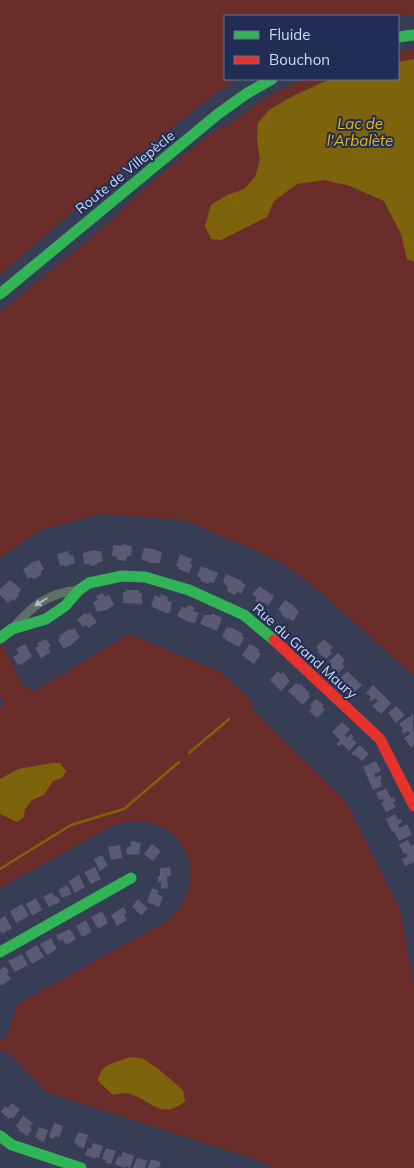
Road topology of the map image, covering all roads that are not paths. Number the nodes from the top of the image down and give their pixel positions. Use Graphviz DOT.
graph roads {
  1 [pos="414,35"];
  2 [pos="399,37"];
  3 [pos="270,80"];
  4 [pos="0,294"];
  5 [pos="78,590"];
  6 [pos="12,629"];
  7 [pos="0,638"];
  8 [pos="414,806"];
  9 [pos="131,878"];
  10 [pos="0,952"];
  11 [pos="0,1136"];
  12 [pos="81,1168"];
  1 -- 2 [label="street"];
  3 -- 4 [label="street, Route de Villepècle"];
  5 -- 6 [label="street, Rue du Grand Maury"];
  5 -- 6 [label="street, one-way"];
  5 -- 8 [label="street, Rue du Grand Maury"];
  6 -- 7 [label="street, Rue du Grand Maury"];
  9 -- 10 [label="street"];
  11 -- 12 [label="street"];
}
